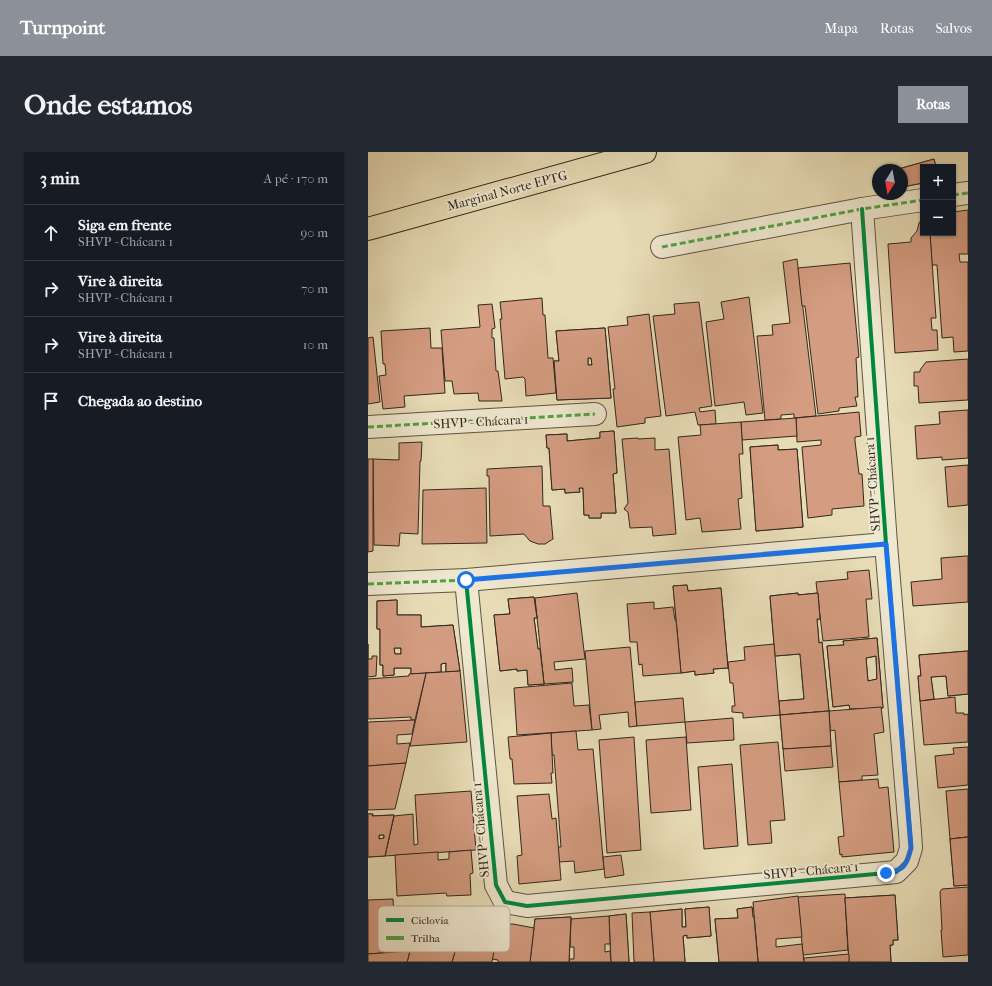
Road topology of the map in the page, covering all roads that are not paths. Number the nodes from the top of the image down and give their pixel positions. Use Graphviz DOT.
graph roads {
  1 [pos="645,152"];
  2 [pos="968,193"];
  3 [pos="956,195"];
  4 [pos="920,200"];
  5 [pos="862,209"];
  6 [pos="368,228"];
  7 [pos="662,247"];
  8 [pos="595,414"];
  9 [pos="368,427"];
  10 [pos="886,544"];
  11 [pos="466,580"];
  12 [pos="368,584"];
  1 -- 6 [label="main road, Marginal Norte EPTG"];
  2 -- 3 [label="street"];
  4 -- 5 [label="street"];
  5 -- 7 [label="street"];
  5 -- 10 [label="street, SHVP - Chácara 1"];
  8 -- 9 [label="street, SHVP - Chácara 1"];
  10 -- 11 [label="street, SHVP - Chácara 1"];
  10 -- 11 [label="street, SHVP - Chácara 1"];
  11 -- 12 [label="street, SHVP - Chácara 1"];
}
